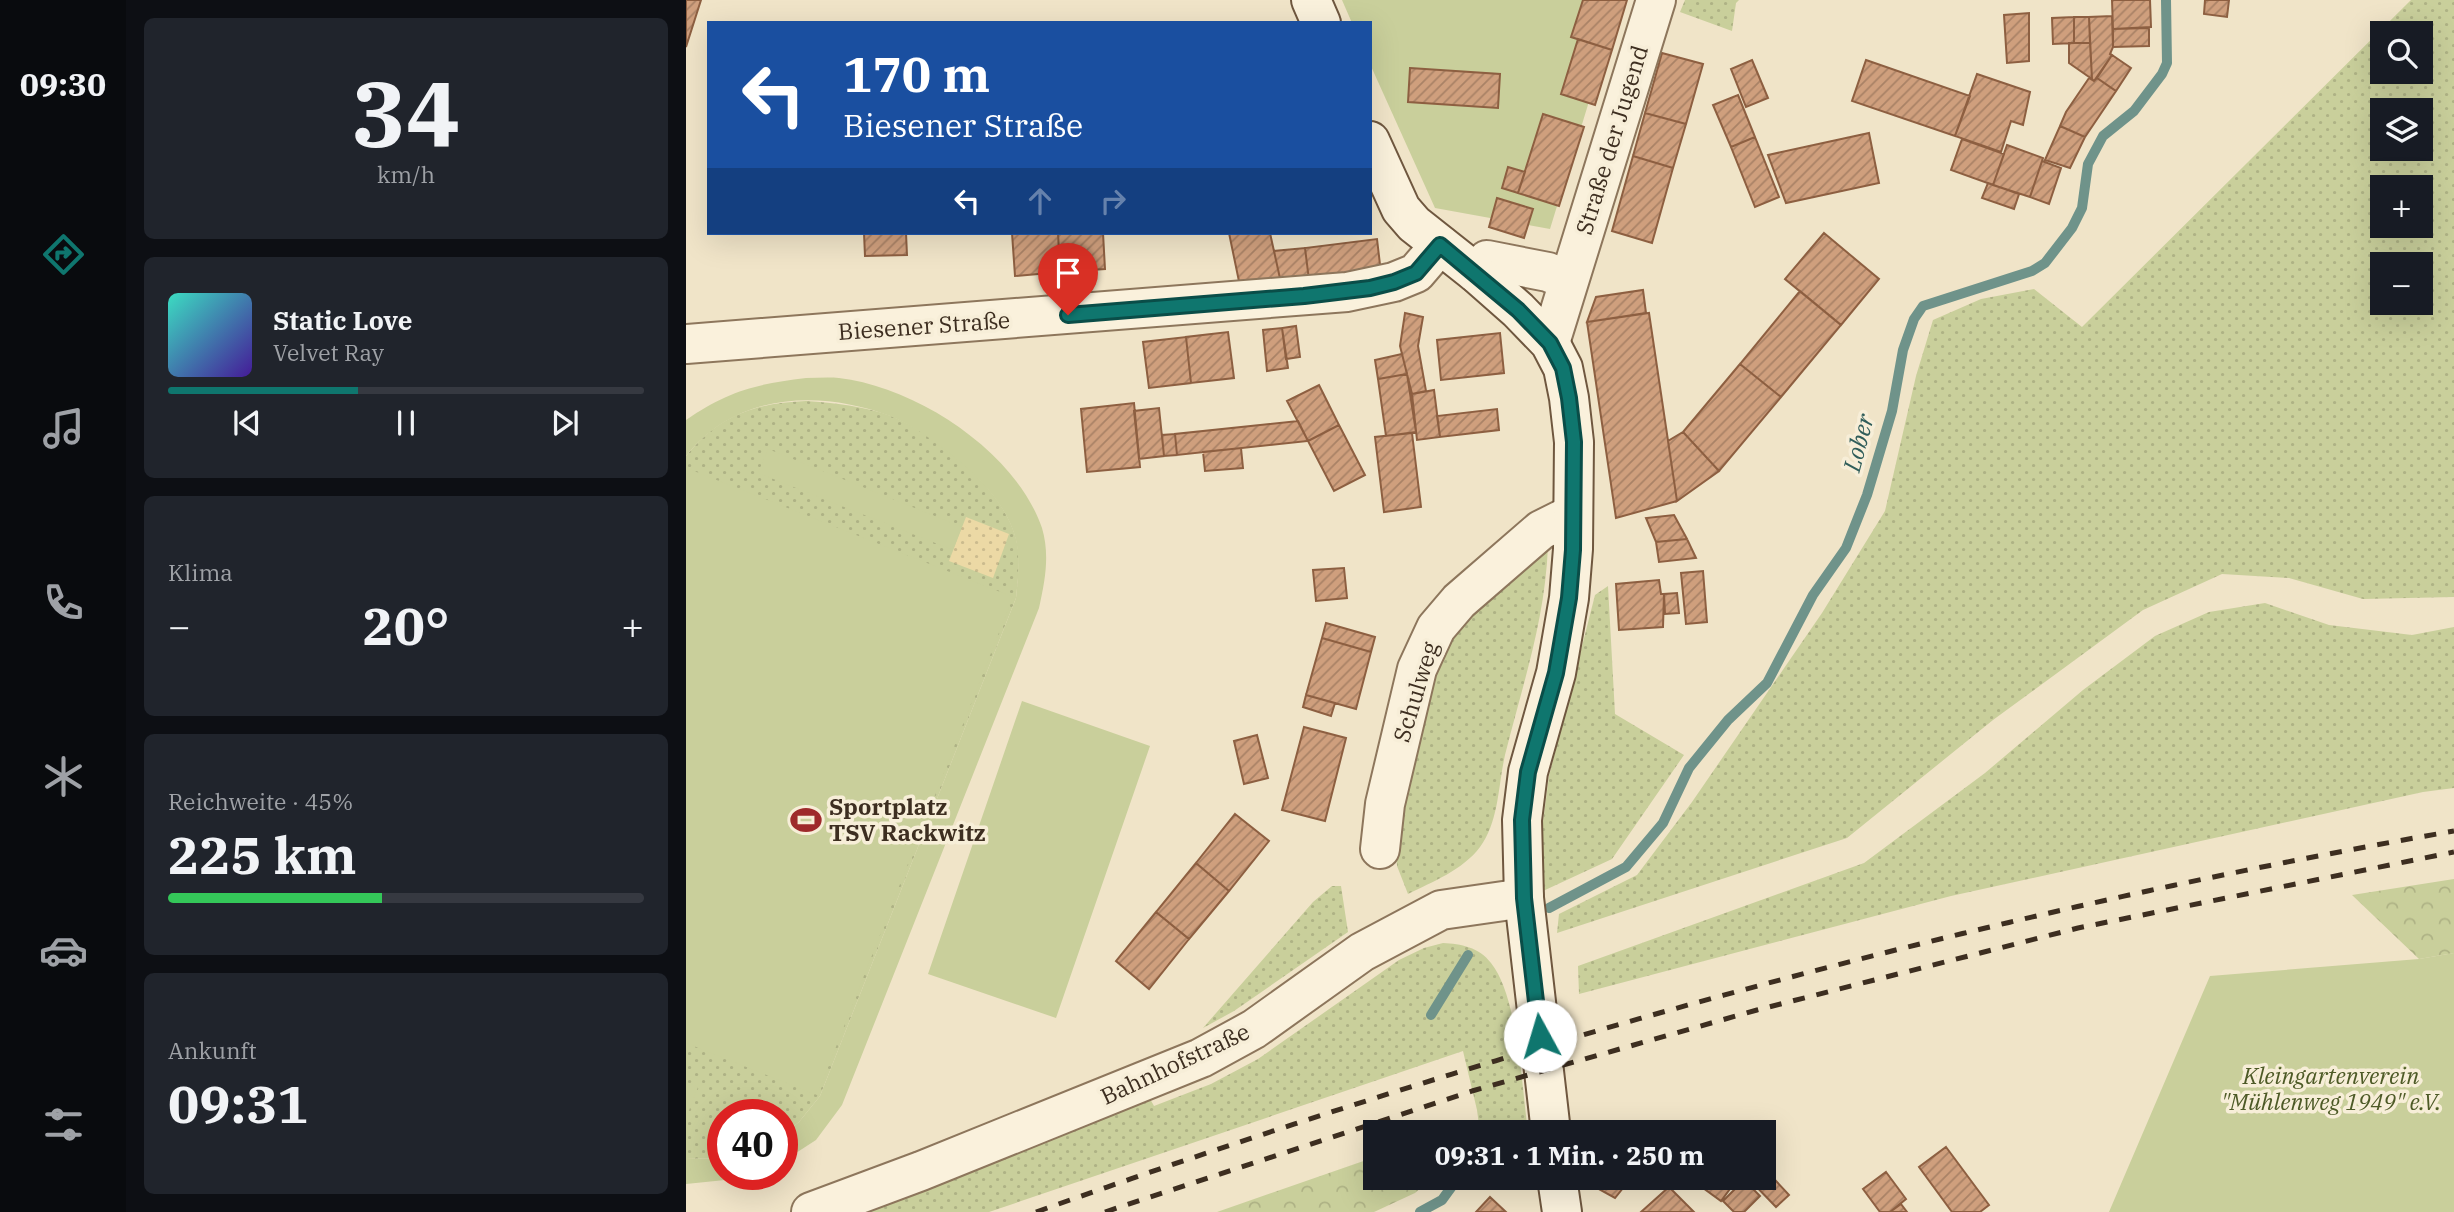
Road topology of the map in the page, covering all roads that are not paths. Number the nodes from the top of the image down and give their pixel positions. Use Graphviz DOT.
graph roads {
  1 [pos="1311,0"];
  2 [pos="1656,0"];
  3 [pos="1320,21"];
  4 [pos="1372,145"];
  5 [pos="1440,245"];
  6 [pos="1476,273"];
  7 [pos="1569,281"];
  8 [pos="1550,343"];
  9 [pos="686,344"];
  10 [pos="1573,514"];
  11 [pos="1380,849"];
  12 [pos="1524,898"];
  13 [pos="1550,1120"];
  14 [pos="1559,1190"];
  15 [pos="811,1212"];
  16 [pos="1562,1212"];
  1 -- 3 [label="street"];
  2 -- 7 [label="street, Straße der Jugend"];
  4 -- 5 [label="street"];
  5 -- 6 [label="street"];
  5 -- 9 [label="street, Biesener Straße"];
  6 -- 7 [label="street"];
  6 -- 8 [label="street"];
  7 -- 8 [label="street, Straße der Jugend"];
  8 -- 10 [label="street"];
  10 -- 11 [label="street, Schulweg"];
  10 -- 12 [label="street"];
  12 -- 13 [label="street"];
  12 -- 15 [label="street, Bahnhofstraße"];
  14 -- 16 [label="street"];
}
